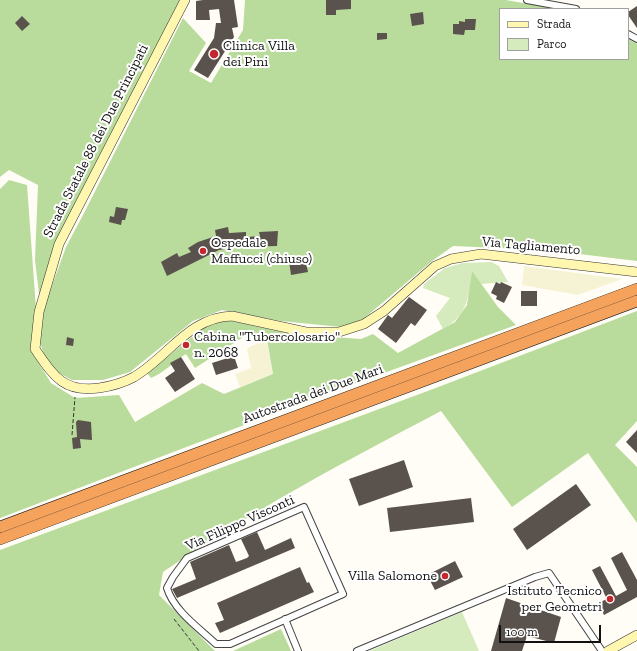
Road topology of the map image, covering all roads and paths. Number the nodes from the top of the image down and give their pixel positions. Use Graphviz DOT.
graph roads {
  1 [pos="185,0"];
  2 [pos="527,0"];
  3 [pos="571,8"];
  4 [pos="637,272"];
  5 [pos="637,289"];
  6 [pos="637,301"];
  7 [pos="133,377"];
  8 [pos="76,388"];
  9 [pos="72,435"];
  10 [pos="0,527"];
  11 [pos="0,539"];
  12 [pos="174,619"];
  13 [pos="285,619"];
  14 [pos="637,635"];
  15 [pos="200,651"];
  16 [pos="298,651"];
  17 [pos="357,651"];
  18 [pos="602,651"];
  19 [pos="608,651"];
  1 -- 8 [label="main road, Strada Statale 88 dei Due Principati"];
  2 -- 3 [label="street"];
  4 -- 7 [label="main road, Via Tagliamento"];
  5 -- 10 [label="highway, Autostrada dei Due Mari"];
  6 -- 11 [label="highway, Autostrada dei Due Mari"];
  7 -- 8 [label="main road, Strada Statale 88 dei Due Principati"];
  8 -- 9 [label="path"];
  12 -- 15 [label="path"];
  13 -- 13 [label="street, Via Filippo Visconti"];
  13 -- 16 [label="street"];
  14 -- 19 [label="main road"];
  17 -- 18 [label="street"];
}
